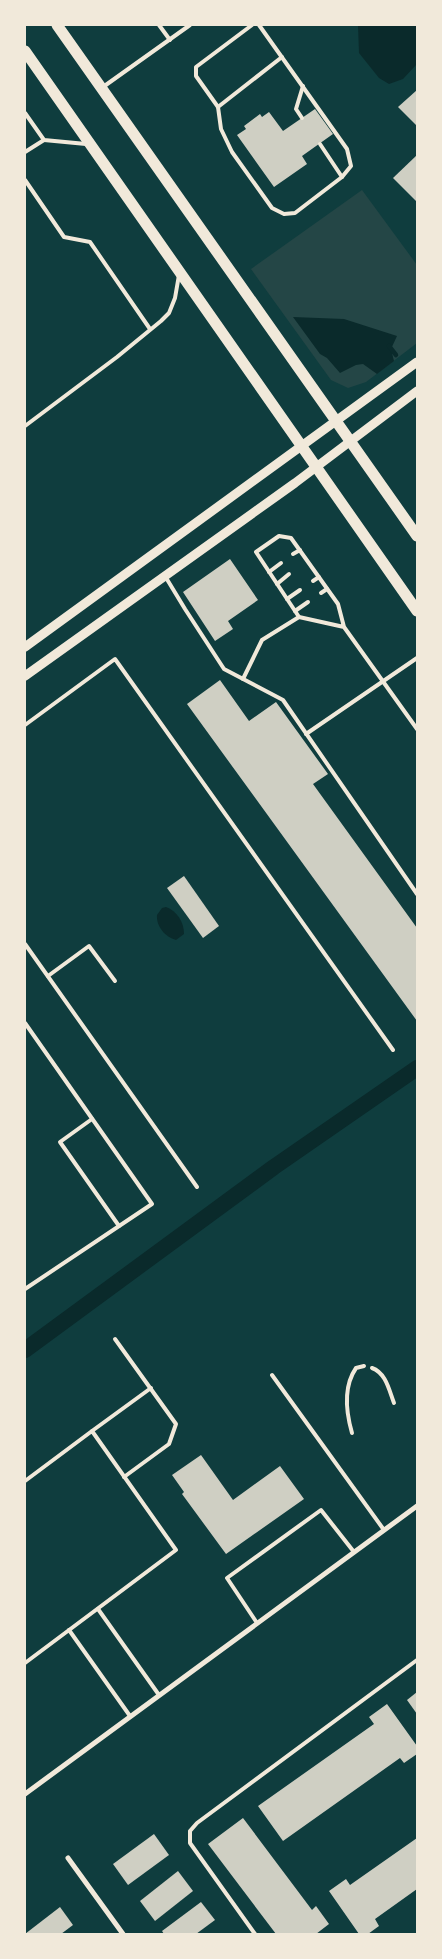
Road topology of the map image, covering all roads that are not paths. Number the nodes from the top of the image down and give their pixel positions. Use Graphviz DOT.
graph roads {
  1 [pos="57,25"];
  2 [pos="159,25"];
  3 [pos="190,25"];
  4 [pos="252,25"];
  5 [pos="259,25"];
  6 [pos="170,40"];
  7 [pos="25,51"];
  8 [pos="282,57"];
  9 [pos="303,86"];
  10 [pos="101,88"];
  11 [pos="218,107"];
  12 [pos="25,113"];
  13 [pos="302,118"];
  14 [pos="44,140"];
  15 [pos="90,144"];
  16 [pos="320,144"];
  17 [pos="25,152"];
  18 [pos="342,178"];
  19 [pos="25,180"];
  20 [pos="180,272"];
  21 [pos="150,329"];
  22 [pos="417,362"];
  23 [pos="417,391"];
  24 [pos="337,421"];
  25 [pos="25,426"];
  26 [pos="351,442"];
  27 [pos="302,446"];
  28 [pos="317,467"];
  29 [pos="417,536"];
  30 [pos="300,550"];
  31 [pos="293,554"];
  32 [pos="308,561"];
  33 [pos="281,563"];
  34 [pos="302,565"];
  35 [pos="269,572"];
  36 [pos="289,574"];
  37 [pos="165,576"];
  38 [pos="319,577"];
  39 [pos="313,581"];
  40 [pos="277,584"];
  41 [pos="327,588"];
  42 [pos="300,590"];
  43 [pos="320,593"];
  44 [pos="287,599"];
  45 [pos="308,602"];
  46 [pos="295,611"];
  47 [pos="417,611"];
  48 [pos="299,617"];
  49 [pos="344,627"];
  50 [pos="25,647"];
  51 [pos="417,658"];
  52 [pos="25,676"];
  53 [pos="243,679"];
  54 [pos="383,681"];
  55 [pos="25,724"];
  56 [pos="417,729"];
  57 [pos="306,734"];
  58 [pos="417,894"];
  59 [pos="25,944"];
  60 [pos="48,976"];
  61 [pos="115,981"];
  62 [pos="25,1023"];
  63 [pos="393,1050"];
  64 [pos="92,1119"];
  65 [pos="197,1187"];
  66 [pos="119,1226"];
  67 [pos="25,1289"];
  68 [pos="115,1339"];
  69 [pos="364,1366"];
  70 [pos="372,1368"];
  71 [pos="272,1375"];
  72 [pos="150,1388"];
  73 [pos="394,1403"];
  74 [pos="92,1431"];
  75 [pos="352,1433"];
  76 [pos="124,1476"];
  77 [pos="25,1481"];
  78 [pos="417,1506"];
  79 [pos="384,1530"];
  80 [pos="354,1552"];
  81 [pos="98,1609"];
  82 [pos="257,1623"];
  83 [pos="69,1630"];
  84 [pos="417,1660"];
  85 [pos="25,1663"];
  86 [pos="159,1695"];
  87 [pos="130,1716"];
  88 [pos="25,1794"];
  89 [pos="68,1858"];
  90 [pos="123,1934"];
  91 [pos="254,1934"];
  1 -- 10 [label="main road"];
  2 -- 6 [label="lane"];
  3 -- 6 [label="lane"];
  4 -- 11 [label="lane"];
  5 -- 8 [label="lane"];
  6 -- 10 [label="lane"];
  7 -- 15 [label="main road"];
  8 -- 9 [label="lane"];
  8 -- 11 [label="lane"];
  9 -- 13 [label="lane"];
  9 -- 18 [label="lane"];
  10 -- 24 [label="main road"];
  11 -- 18 [label="lane"];
  12 -- 14 [label="lane"];
  14 -- 15 [label="lane"];
  14 -- 17 [label="lane"];
  15 -- 20 [label="main road"];
  16 -- 18 [label="lane"];
  19 -- 21 [label="lane"];
  20 -- 21 [label="lane"];
  20 -- 27 [label="main road"];
  21 -- 25 [label="lane"];
  22 -- 24 [label="street"];
  23 -- 26 [label="street"];
  24 -- 26 [label="main road"];
  24 -- 27 [label="street"];
  26 -- 28 [label="street"];
  26 -- 29 [label="main road"];
  27 -- 28 [label="main road"];
  27 -- 50 [label="street"];
  28 -- 37 [label="street"];
  28 -- 47 [label="main road"];
  30 -- 31 [label="lane"];
  30 -- 32 [label="lane"];
  30 -- 35 [label="lane"];
  32 -- 34 [label="lane"];
  32 -- 38 [label="lane"];
  33 -- 35 [label="lane"];
  35 -- 40 [label="lane"];
  36 -- 40 [label="lane"];
  37 -- 52 [label="street"];
  37 -- 53 [label="lane"];
  38 -- 39 [label="lane"];
  38 -- 41 [label="lane"];
  40 -- 44 [label="lane"];
  41 -- 43 [label="lane"];
  41 -- 49 [label="lane"];
  42 -- 44 [label="lane"];
  44 -- 46 [label="lane"];
  45 -- 46 [label="lane"];
  46 -- 48 [label="lane"];
  48 -- 49 [label="lane"];
  48 -- 53 [label="lane"];
  49 -- 54 [label="lane"];
  51 -- 54 [label="lane"];
  53 -- 57 [label="lane"];
  54 -- 56 [label="lane"];
  54 -- 57 [label="lane"];
  55 -- 63 [label="lane"];
  57 -- 58 [label="lane"];
  59 -- 60 [label="lane"];
  60 -- 61 [label="lane"];
  60 -- 65 [label="lane"];
  62 -- 64 [label="lane"];
  64 -- 66 [label="lane"];
  64 -- 66 [label="lane"];
  66 -- 67 [label="lane"];
  68 -- 72 [label="lane"];
  69 -- 75 [label="lane"];
  70 -- 73 [label="lane"];
  71 -- 79 [label="lane"];
  72 -- 74 [label="lane"];
  72 -- 76 [label="lane"];
  74 -- 76 [label="lane"];
  74 -- 77 [label="lane"];
  76 -- 81 [label="lane"];
  78 -- 79 [label="street"];
  79 -- 80 [label="street"];
  80 -- 82 [label="street"];
  80 -- 82 [label="lane"];
  81 -- 83 [label="lane"];
  81 -- 86 [label="lane"];
  82 -- 86 [label="street"];
  83 -- 85 [label="lane"];
  83 -- 87 [label="lane"];
  84 -- 91 [label="lane"];
  86 -- 87 [label="street"];
  87 -- 88 [label="street"];
  89 -- 90 [label="street"];
}
